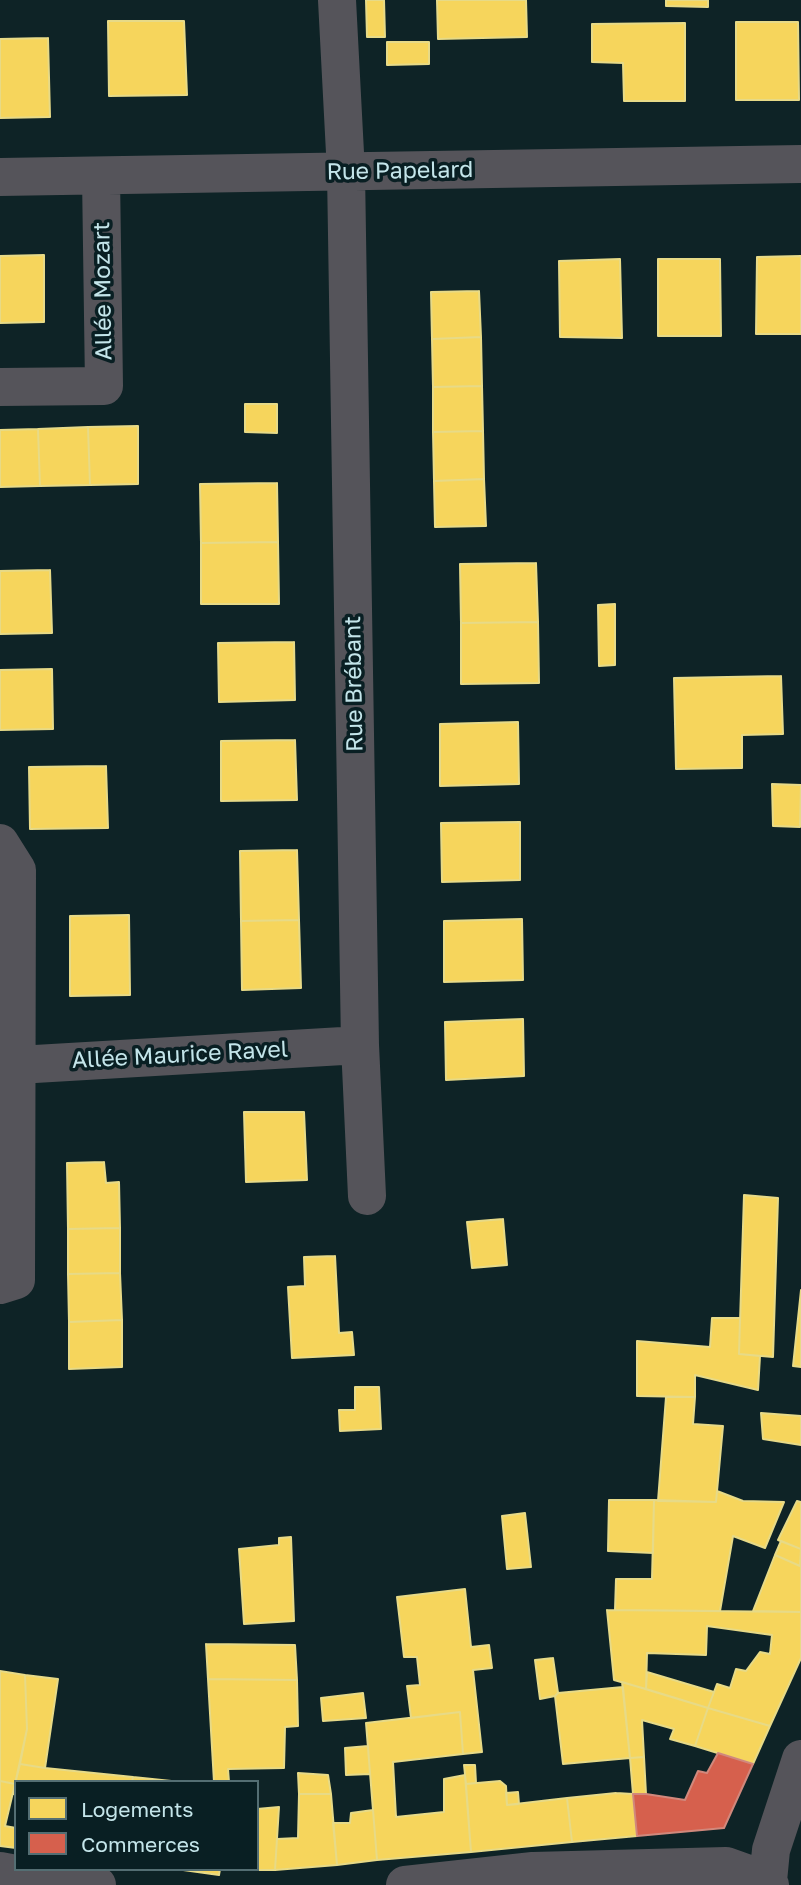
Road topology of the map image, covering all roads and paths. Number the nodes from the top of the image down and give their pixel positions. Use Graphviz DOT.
graph roads {
  1 [pos="337,0"];
  2 [pos="801,164"];
  3 [pos="346,172"];
  4 [pos="101,176"];
  5 [pos="0,177"];
  6 [pos="0,387"];
  7 [pos="0,843"];
  8 [pos="360,1045"];
  9 [pos="8,1065"];
  10 [pos="367,1196"];
  11 [pos="0,1285"];
  12 [pos="801,1759"];
  13 [pos="0,1871"];
  14 [pos="769,1883"];
  15 [pos="97,1885"];
  16 [pos="405,1885"];
  1 -- 3 [label="street, Rue Brébant"];
  2 -- 3 [label="street, Rue Papelard"];
  3 -- 4 [label="street, Rue Papelard"];
  3 -- 8 [label="street, Rue Brébant"];
  4 -- 5 [label="street, Rue Papelard"];
  4 -- 6 [label="street, Allée Mozart"];
  7 -- 9 [label="street"];
  8 -- 9 [label="street, Allée Maurice Ravel"];
  8 -- 10 [label="street, Rue Brébant"];
  9 -- 11 [label="street"];
  12 -- 14 [label="street"];
  13 -- 15 [label="street"];
  14 -- 16 [label="street"];
}
